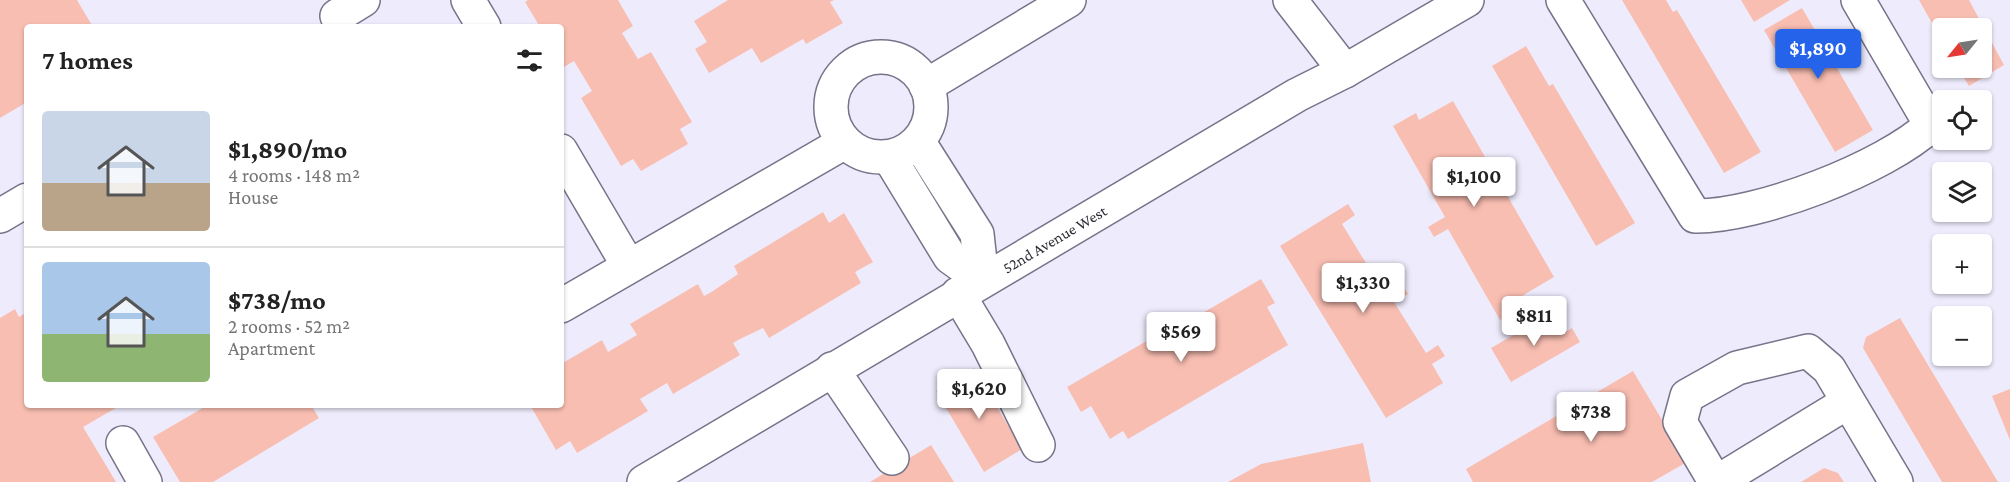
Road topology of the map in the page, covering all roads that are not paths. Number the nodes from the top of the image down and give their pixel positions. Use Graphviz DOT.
graph roads {
  1 [pos="468,0"];
  2 [pos="1069,0"];
  3 [pos="1290,0"];
  4 [pos="1467,0"];
  5 [pos="1563,0"];
  6 [pos="1858,0"];
  7 [pos="482,24"];
  8 [pos="1345,71"];
  9 [pos="926,86"];
  10 [pos="845,141"];
  11 [pos="918,141"];
  12 [pos="564,157"];
  13 [pos="889,157"];
  14 [pos="24,202"];
  15 [pos="0,216"];
  16 [pos="628,265"];
  17 [pos="970,287"];
  18 [pos="564,304"];
  19 [pos="832,369"];
  20 [pos="1848,402"];
  21 [pos="123,443"];
  22 [pos="1038,445"];
  23 [pos="892,458"];
  24 [pos="146,482"];
  25 [pos="644,482"];
  26 [pos="1896,482"];
  1 -- 7 [label="street"];
  2 -- 9 [label="street"];
  3 -- 8 [label="street"];
  4 -- 8 [label="street, 52nd Avenue West"];
  5 -- 6 [label="street"];
  8 -- 17 [label="street, 52nd Avenue West"];
  9 -- 10 [label="street"];
  9 -- 11 [label="street"];
  10 -- 13 [label="street"];
  10 -- 16 [label="street"];
  11 -- 13 [label="street"];
  11 -- 17 [label="street"];
  12 -- 16 [label="street"];
  13 -- 17 [label="street"];
  14 -- 15 [label="street"];
  16 -- 18 [label="street"];
  17 -- 19 [label="street, 52nd Avenue West"];
  17 -- 22 [label="street"];
  19 -- 23 [label="street"];
  19 -- 25 [label="street, 52nd Avenue West"];
  20 -- 20 [label="street"];
  20 -- 26 [label="street"];
  21 -- 24 [label="street"];
}
